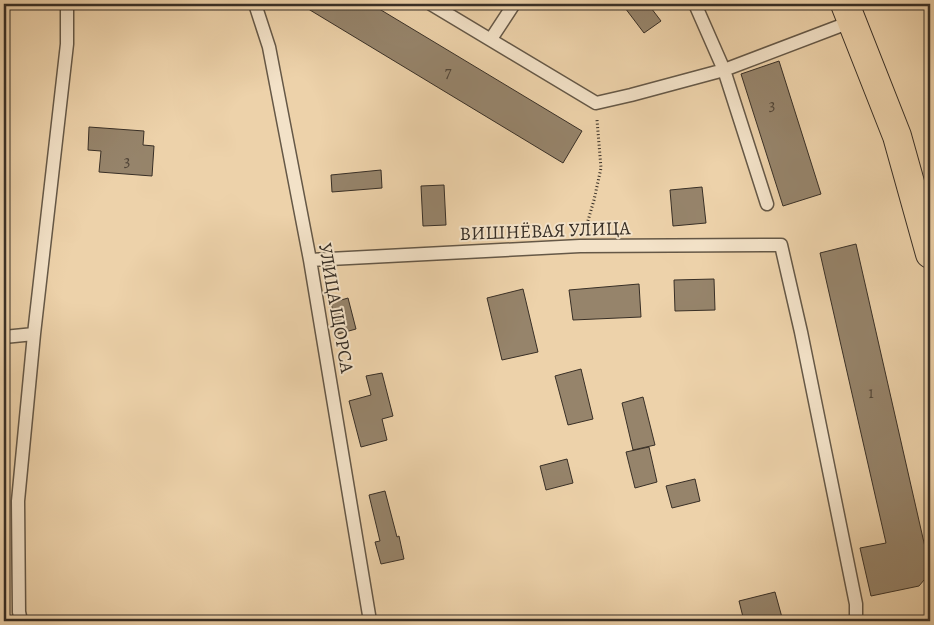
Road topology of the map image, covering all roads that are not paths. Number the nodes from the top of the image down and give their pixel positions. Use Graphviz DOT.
graph roads {
  1 [pos="67,4"];
  2 [pos="255,4"];
  3 [pos="431,4"];
  4 [pos="514,4"];
  5 [pos="695,4"];
  6 [pos="849,8"];
  7 [pos="491,40"];
  8 [pos="724,70"];
  9 [pos="767,204"];
  10 [pos="930,249"];
  11 [pos="310,260"];
  12 [pos="34,334"];
  13 [pos="4,337"];
  14 [pos="20,621"];
  15 [pos="370,621"];
  16 [pos="856,621"];
  1 -- 12 [label="lane"];
  2 -- 11 [label="lane, УЛИЦА ЩОРСА"];
  3 -- 7 [label="lane"];
  4 -- 7 [label="lane"];
  5 -- 8 [label="lane"];
  6 -- 8 [label="lane"];
  6 -- 10 [label="main road"];
  7 -- 8 [label="lane"];
  8 -- 9 [label="lane"];
  11 -- 15 [label="lane, УЛИЦА ЩОРСА"];
  11 -- 16 [label="lane, ВИШНЁВАЯ УЛИЦА"];
  12 -- 13 [label="lane"];
  12 -- 14 [label="lane"];
}
